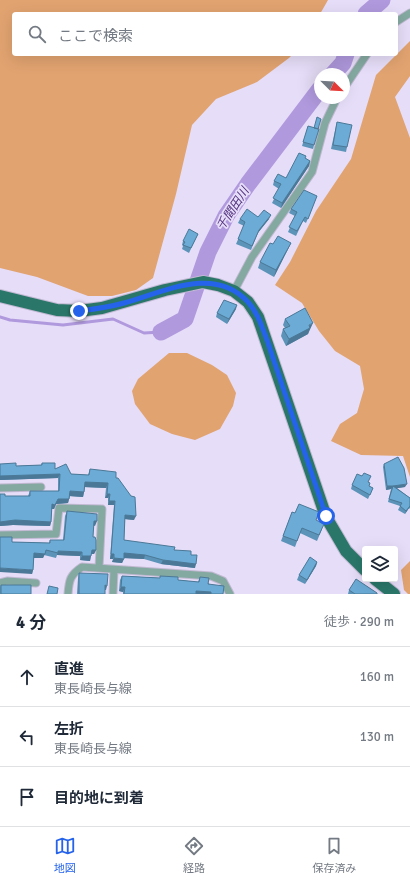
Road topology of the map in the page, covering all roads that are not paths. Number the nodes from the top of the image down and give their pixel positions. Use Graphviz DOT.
graph roads {
  1 [pos="410,13"];
  2 [pos="398,21"];
  3 [pos="366,56"];
  4 [pos="350,79"];
  5 [pos="334,104"];
  6 [pos="234,291"];
  7 [pos="0,296"];
  8 [pos="41,487"];
  9 [pos="0,488"];
  10 [pos="0,535"];
  11 [pos="362,567"];
  12 [pos="99,568"];
  13 [pos="114,570"];
  14 [pos="379,582"];
  15 [pos="0,583"];
  16 [pos="36,583"];
  17 [pos="68,594"];
  18 [pos="113,594"];
  19 [pos="230,594"];
  20 [pos="394,594"];
  1 -- 2 [label="street"];
  3 -- 4 [label="street"];
  5 -- 6 [label="street"];
  6 -- 7 [label="main road"];
  6 -- 11 [label="main road"];
  8 -- 9 [label="street"];
  10 -- 12 [label="street"];
  12 -- 13 [label="street"];
  12 -- 17 [label="street"];
  13 -- 18 [label="street"];
  13 -- 19 [label="street"];
  14 -- 20 [label="main road"];
  15 -- 16 [label="street"];
}
